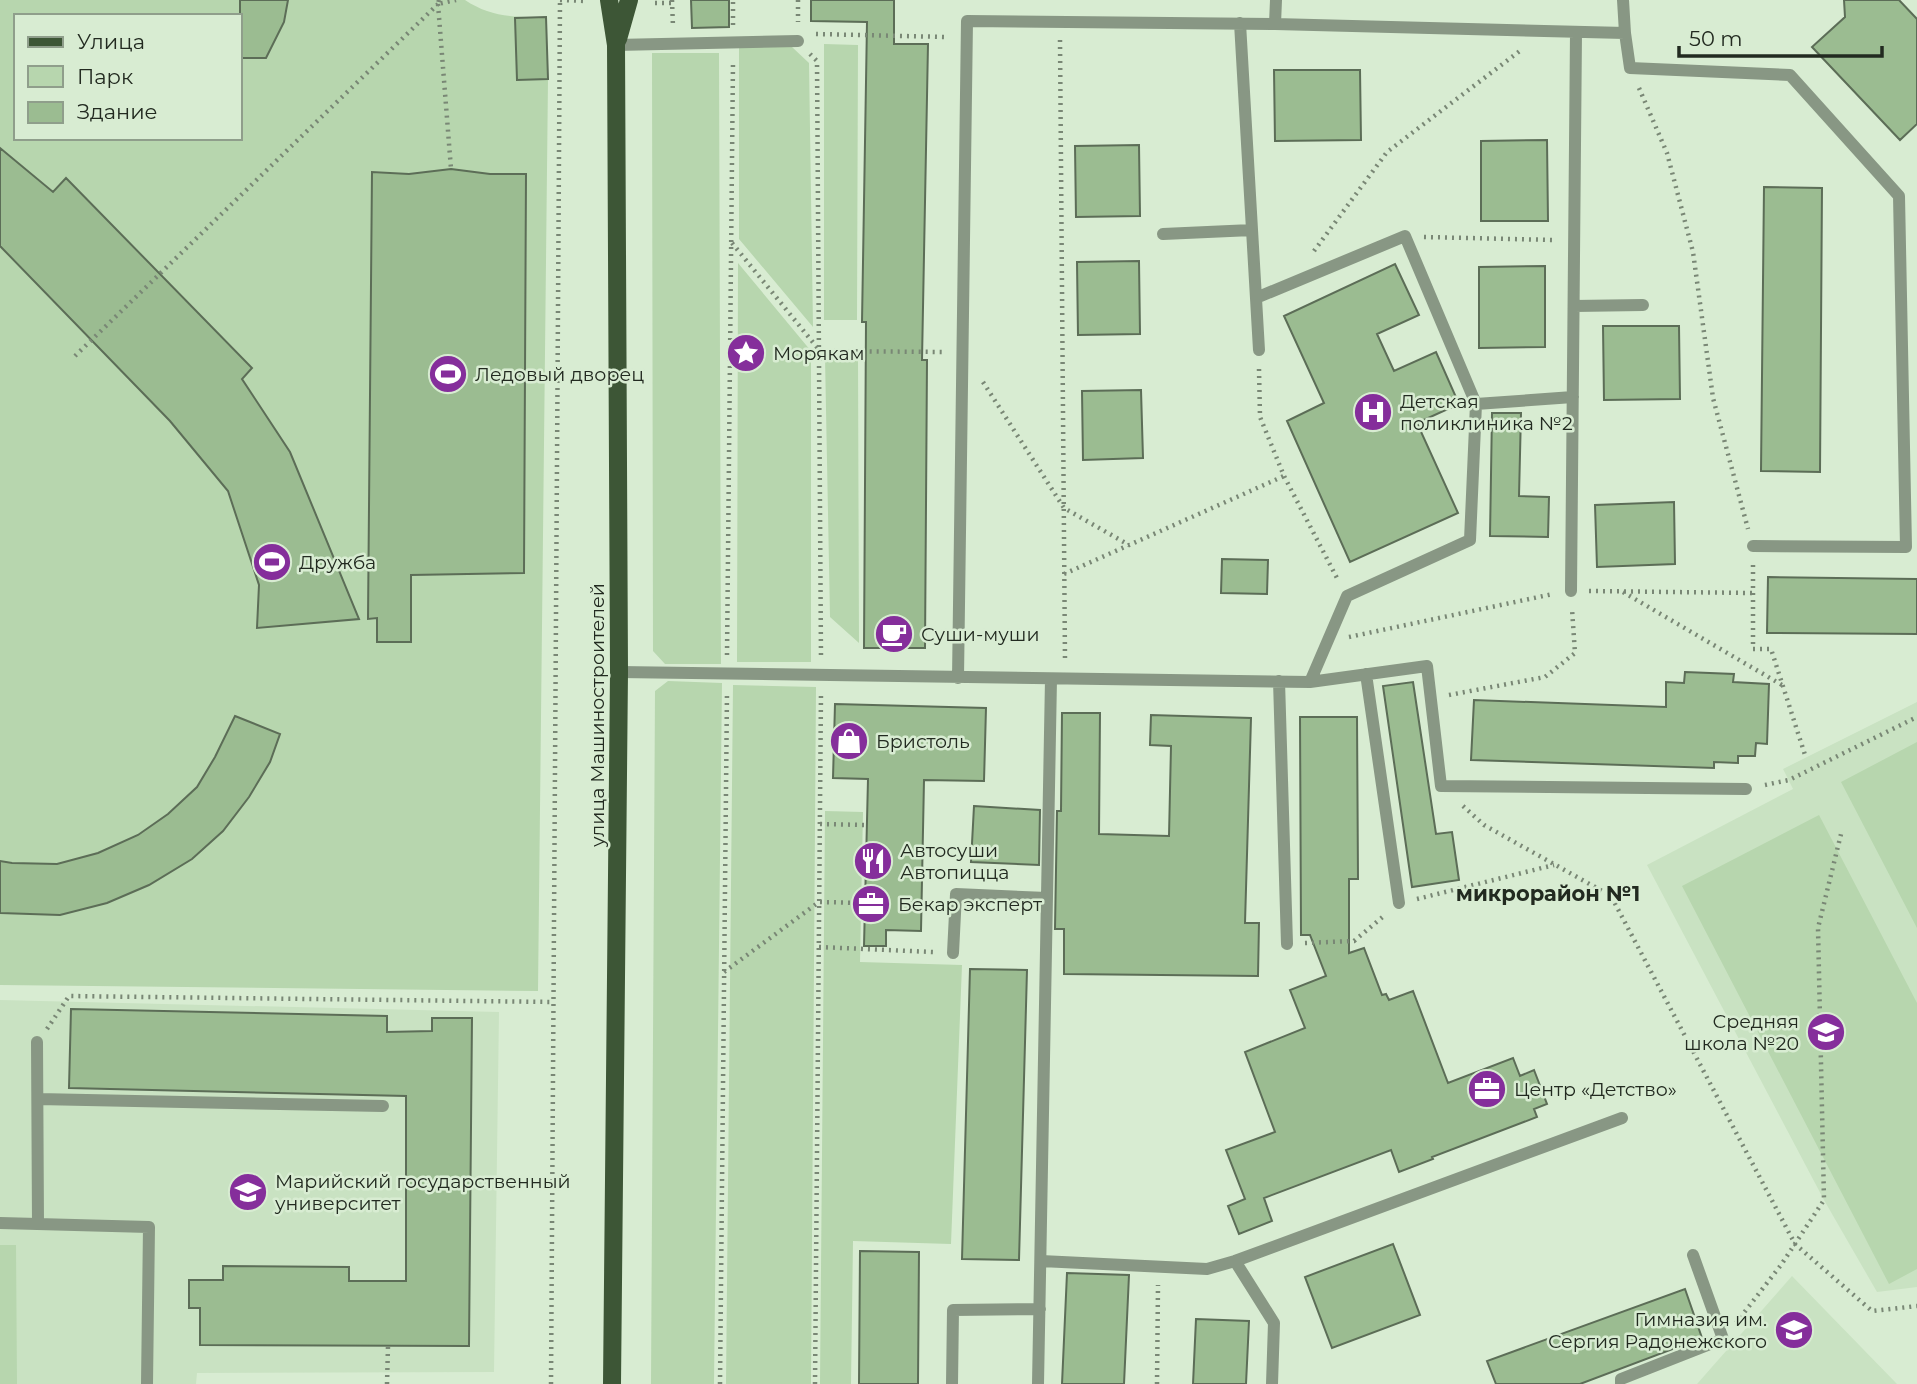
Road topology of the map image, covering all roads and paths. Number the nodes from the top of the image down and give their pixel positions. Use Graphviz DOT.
graph roads {
  1 [pos="456,0"];
  2 [pos="560,0"];
  3 [pos="609,0"];
  4 [pos="629,0"];
  5 [pos="1276,0"];
  6 [pos="1623,0"];
  7 [pos="586,1"];
  8 [pos="438,2"];
  9 [pos="655,3"];
  10 [pos="671,3"];
  11 [pos="1060,22"];
  12 [pos="1240,23"];
  13 [pos="1275,24"];
  14 [pos="1545,32"];
  15 [pos="1576,33"];
  16 [pos="1625,33"];
  17 [pos="811,34"];
  18 [pos="967,37"];
  19 [pos="798,41"];
  20 [pos="616,46"];
  21 [pos="817,61"];
  22 [pos="1630,68"];
  23 [pos="451,169"];
  24 [pos="1252,230"];
  25 [pos="1163,233"];
  26 [pos="1405,236"];
  27 [pos="1574,241"];
  28 [pos="731,243"];
  29 [pos="1308,257"];
  30 [pos="1256,298"];
  31 [pos="1643,305"];
  32 [pos="1574,306"];
  33 [pos="1259,350"];
  34 [pos="820,351"];
  35 [pos="964,352"];
  36 [pos="75,356"];
  37 [pos="1573,397"];
  38 [pos="1476,404"];
  39 [pos="1284,476"];
  40 [pos="1063,508"];
  41 [pos="1129,545"];
  42 [pos="1753,546"];
  43 [pos="1064,575"];
  44 [pos="1571,590"];
  45 [pos="1622,592"];
  46 [pos="1753,593"];
  47 [pos="1347,596"];
  48 [pos="1327,642"];
  49 [pos="619,672"];
  50 [pos="1366,674"];
  51 [pos="822,676"];
  52 [pos="958,678"];
  53 [pos="1051,679"];
  54 [pos="1065,679"];
  55 [pos="1279,681"];
  56 [pos="1310,682"];
  57 [pos="1783,686"];
  58 [pos="1431,698"];
  59 [pos="1917,717"];
  60 [pos="1806,758"];
  61 [pos="1441,786"];
  62 [pos="1746,789"];
  63 [pos="820,824"];
  64 [pos="867,825"];
  65 [pos="1842,830"];
  66 [pos="1047,898"];
  67 [pos="820,902"];
  68 [pos="865,903"];
  69 [pos="1399,903"];
  70 [pos="1287,944"];
  71 [pos="819,947"];
  72 [pos="953,953"];
  73 [pos="724,972"];
  74 [pos="554,1002"];
  75 [pos="37,1042"];
  76 [pos="38,1099"];
  77 [pos="383,1106"];
  78 [pos="1622,1118"];
  79 [pos="0,1223"];
  80 [pos="38,1224"];
  81 [pos="1795,1244"];
  82 [pos="1692,1255"];
  83 [pos="1041,1261"];
  84 [pos="1235,1261"];
  85 [pos="1158,1266"];
  86 [pos="1917,1306"];
  87 [pos="1040,1309"];
  88 [pos="1723,1339"];
  89 [pos="388,1346"];
  90 [pos="147,1384"];
  91 [pos="387,1384"];
  92 [pos="551,1384"];
  93 [pos="612,1384"];
  94 [pos="815,1384"];
  95 [pos="952,1384"];
  96 [pos="1038,1384"];
  97 [pos="1157,1384"];
  98 [pos="1272,1384"];
  99 [pos="1621,1384"];
  1 -- 8 [label="path"];
  2 -- 7 [label="path"];
  2 -- 74 [label="path"];
  3 -- 20 [label="main road, улица Машиностроителей"];
  4 -- 20 [label="main road, улица Машиностроителей"];
  5 -- 13 [label="lane"];
  6 -- 16 [label="lane"];
  8 -- 23 [label="path"];
  8 -- 36 [label="path"];
  9 -- 10 [label="path"];
  11 -- 12 [label="lane"];
  11 -- 18 [label="lane"];
  11 -- 40 [label="path"];
  12 -- 13 [label="lane"];
  12 -- 24 [label="lane"];
  13 -- 14 [label="lane"];
  14 -- 15 [label="lane"];
  14 -- 29 [label="path"];
  15 -- 16 [label="lane"];
  15 -- 27 [label="lane"];
  16 -- 22 [label="lane"];
  17 -- 18 [label="path"];
  18 -- 35 [label="lane"];
  19 -- 20 [label="lane"];
  20 -- 49 [label="main road, улица Машиностроителей"];
  21 -- 34 [label="path"];
  22 -- 42 [label="path"];
  22 -- 42 [label="lane"];
  24 -- 25 [label="lane"];
  24 -- 30 [label="lane"];
  26 -- 27 [label="path"];
  26 -- 30 [label="lane"];
  26 -- 38 [label="lane"];
  27 -- 32 [label="lane"];
  28 -- 34 [label="path"];
  30 -- 33 [label="lane"];
  31 -- 32 [label="lane"];
  32 -- 37 [label="lane"];
  33 -- 39 [label="path"];
  34 -- 35 [label="path"];
  34 -- 51 [label="path"];
  35 -- 40 [label="path"];
  35 -- 52 [label="lane"];
  37 -- 38 [label="lane"];
  37 -- 44 [label="lane"];
  38 -- 47 [label="lane"];
  39 -- 41 [label="path"];
  39 -- 47 [label="path"];
  40 -- 41 [label="path"];
  40 -- 43 [label="path"];
  41 -- 43 [label="path"];
  42 -- 46 [label="path"];
  43 -- 54 [label="path"];
  44 -- 45 [label="path"];
  44 -- 48 [label="path"];
  44 -- 58 [label="path"];
  45 -- 46 [label="path"];
  45 -- 57 [label="path"];
  46 -- 57 [label="path"];
  47 -- 48 [label="lane"];
  48 -- 56 [label="lane"];
  49 -- 51 [label="lane"];
  49 -- 93 [label="main road, улица Машиностроителей"];
  50 -- 56 [label="lane"];
  50 -- 58 [label="lane"];
  50 -- 69 [label="lane"];
  51 -- 52 [label="lane"];
  51 -- 63 [label="path"];
  52 -- 53 [label="lane"];
  53 -- 54 [label="lane"];
  53 -- 66 [label="lane"];
  54 -- 55 [label="lane"];
  55 -- 56 [label="lane"];
  55 -- 70 [label="lane"];
  57 -- 60 [label="path"];
  58 -- 61 [label="lane"];
  59 -- 62 [label="path"];
  61 -- 62 [label="lane"];
  61 -- 81 [label="path"];
  63 -- 64 [label="path"];
  63 -- 67 [label="path"];
  65 -- 81 [label="path"];
  66 -- 72 [label="lane"];
  66 -- 83 [label="lane"];
  67 -- 68 [label="path"];
  67 -- 71 [label="path"];
  67 -- 73 [label="path"];
  71 -- 72 [label="path"];
  71 -- 94 [label="path"];
  74 -- 75 [label="path"];
  74 -- 92 [label="path"];
  75 -- 76 [label="lane"];
  76 -- 77 [label="lane"];
  76 -- 80 [label="lane"];
  78 -- 84 [label="lane"];
  79 -- 80 [label="lane"];
  80 -- 90 [label="lane"];
  81 -- 86 [label="path"];
  81 -- 88 [label="path"];
  82 -- 88 [label="lane"];
  83 -- 85 [label="lane"];
  83 -- 87 [label="lane"];
  84 -- 85 [label="lane"];
  84 -- 98 [label="lane"];
  85 -- 97 [label="path"];
  87 -- 95 [label="lane"];
  87 -- 96 [label="lane"];
  88 -- 99 [label="lane"];
  89 -- 91 [label="path"];
}
